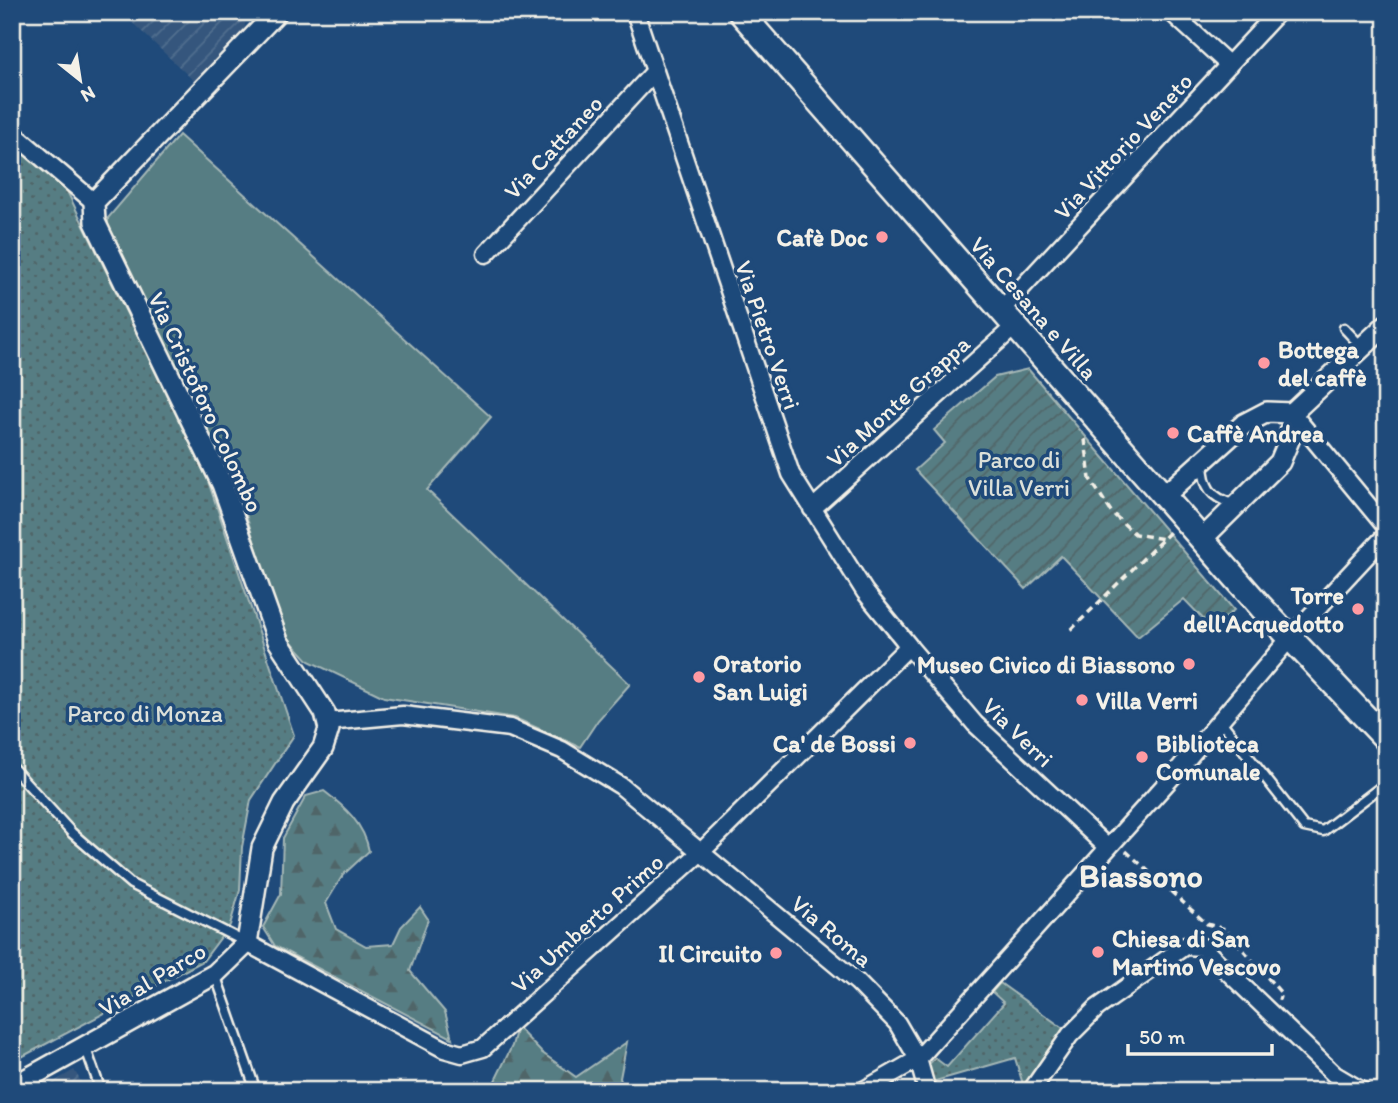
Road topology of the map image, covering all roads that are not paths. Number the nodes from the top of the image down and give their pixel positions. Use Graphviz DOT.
graph roads {
  1 [pos="277,12"];
  2 [pos="635,12"];
  3 [pos="740,12"];
  4 [pos="1171,12"];
  5 [pos="1278,12"];
  6 [pos="1228,65"];
  7 [pos="655,71"];
  8 [pos="12,132"];
  9 [pos="94,202"];
  10 [pos="486,254"];
  11 [pos="1008,318"];
  12 [pos="1386,325"];
  13 [pos="1344,328"];
  14 [pos="1362,347"];
  15 [pos="1292,413"];
  16 [pos="1203,461"];
  17 [pos="1164,496"];
  18 [pos="1237,505"];
  19 [pos="812,509"];
  20 [pos="1386,527"];
  21 [pos="1386,536"];
  22 [pos="1202,539"];
  23 [pos="1290,638"];
  24 [pos="907,644"];
  25 [pos="1220,720"];
  26 [pos="327,722"];
  27 [pos="1386,739"];
  28 [pos="12,767"];
  29 [pos="1386,783"];
  30 [pos="1107,847"];
  31 [pos="702,851"];
  32 [pos="247,943"];
  33 [pos="215,974"];
  34 [pos="85,1046"];
  35 [pos="918,1059"];
  36 [pos="12,1087"];
  37 [pos="101,1091"];
  38 [pos="256,1091"];
  39 [pos="862,1091"];
  40 [pos="927,1091"];
  41 [pos="1031,1091"];
  42 [pos="1362,1091"];
  1 -- 9 [label="street"];
  2 -- 7 [label="street, Via Pietro Verri"];
  3 -- 11 [label="main road, Via Cesana e Villa"];
  4 -- 6 [label="street"];
  5 -- 6 [label="street, Via Vittorio Veneto"];
  6 -- 11 [label="street, Via Vittorio Veneto"];
  7 -- 10 [label="street, Via Cattaneo"];
  7 -- 19 [label="street, Via Pietro Verri"];
  8 -- 9 [label="street"];
  9 -- 26 [label="street, Via Cristoforo Colombo"];
  11 -- 17 [label="main road, Via Cesana e Villa"];
  11 -- 19 [label="street, Via Monte Grappa"];
  12 -- 14 [label="street"];
  13 -- 14 [label="lane"];
  14 -- 15 [label="street"];
  15 -- 16 [label="street"];
  15 -- 18 [label="street"];
  15 -- 20 [label="street"];
  16 -- 17 [label="street"];
  16 -- 18 [label="lane"];
  17 -- 22 [label="main road, Via Cesana e Villa"];
  18 -- 22 [label="street"];
  19 -- 24 [label="street, Via Pietro Verri"];
  21 -- 23 [label="street"];
  22 -- 23 [label="main road, Via Cesana e Villa"];
  23 -- 25 [label="street"];
  23 -- 27 [label="main road, Via Cesana e Villa"];
  24 -- 30 [label="street, Via Verri"];
  24 -- 31 [label="street, Via Umberto Primo"];
  25 -- 29 [label="lane"];
  25 -- 30 [label="street"];
  26 -- 31 [label="street"];
  26 -- 32 [label="street"];
  28 -- 32 [label="lane"];
  30 -- 35 [label="street"];
  31 -- 32 [label="street, Via Umberto Primo"];
  31 -- 35 [label="street, Via Roma"];
  32 -- 33 [label="street, Via al Parco"];
  33 -- 34 [label="street, Via al Parco"];
  33 -- 38 [label="lane"];
  34 -- 36 [label="street, Via al Parco"];
  34 -- 37 [label="lane"];
  35 -- 39 [label="street"];
  35 -- 40 [label="street, Via Roma"];
  41 -- 42 [label="street"];
}
